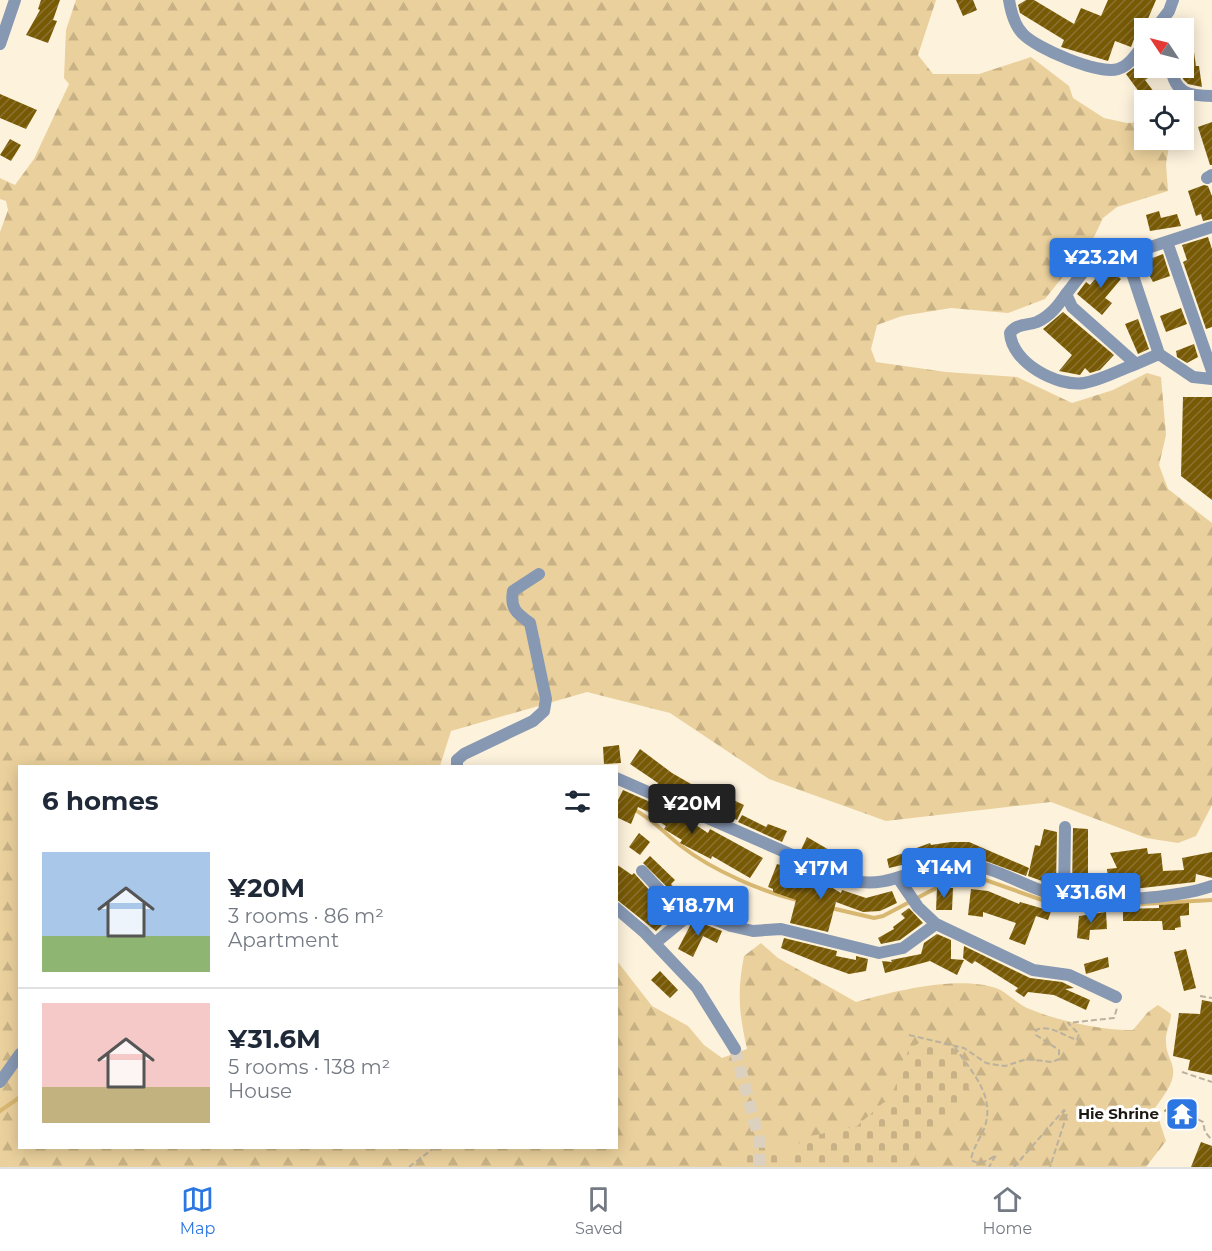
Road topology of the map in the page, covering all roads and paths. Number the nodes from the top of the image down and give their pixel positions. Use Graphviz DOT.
graph roads {
  1 [pos="15,0"];
  2 [pos="1009,0"];
  3 [pos="1173,0"];
  4 [pos="1162,18"];
  5 [pos="0,45"];
  6 [pos="1134,56"];
  7 [pos="1173,78"];
  8 [pos="1212,96"];
  9 [pos="1211,229"];
  10 [pos="1167,242"];
  11 [pos="1126,255"];
  12 [pos="1066,294"];
  13 [pos="1160,354"];
  14 [pos="1136,364"];
  15 [pos="1212,371"];
  16 [pos="1212,379"];
  17 [pos="539,574"];
  18 [pos="457,765"];
  19 [pos="618,779"];
  20 [pos="1065,827"];
  21 [pos="642,871"];
  22 [pos="898,878"];
  23 [pos="1212,886"];
  24 [pos="1064,897"];
  25 [pos="618,910"];
  26 [pos="685,917"];
  27 [pos="936,924"];
  28 [pos="655,943"];
  29 [pos="1200,996"];
  30 [pos="1116,997"];
  31 [pos="1212,999"];
  32 [pos="909,1035"];
  33 [pos="954,1045"];
  34 [pos="735,1049"];
  35 [pos="18,1057"];
  36 [pos="1182,1072"];
  37 [pos="0,1082"];
  38 [pos="1212,1082"];
  39 [pos="1190,1115"];
  40 [pos="1212,1140"];
  41 [pos="433,1149"];
  42 [pos="409,1167"];
  43 [pos="988,1167"];
  44 [pos="1014,1167"];
  45 [pos="1050,1167"];
  1 -- 5 [label="street"];
  2 -- 6 [label="street"];
  3 -- 4 [label="street"];
  7 -- 8 [label="street"];
  9 -- 10 [label="street"];
  10 -- 11 [label="street"];
  10 -- 15 [label="street"];
  11 -- 12 [label="street"];
  11 -- 13 [label="street"];
  12 -- 14 [label="street"];
  12 -- 14 [label="street"];
  13 -- 14 [label="street"];
  13 -- 16 [label="street"];
  17 -- 18 [label="street"];
  19 -- 22 [label="street"];
  20 -- 24 [label="street"];
  21 -- 26 [label="street"];
  22 -- 24 [label="street"];
  22 -- 27 [label="street"];
  23 -- 24 [label="street"];
  25 -- 28 [label="street"];
  26 -- 27 [label="street"];
  26 -- 28 [label="street"];
  27 -- 30 [label="street"];
  28 -- 34 [label="street"];
  29 -- 31 [label="path"];
  30 -- 33 [label="path"];
  32 -- 33 [label="path"];
  33 -- 43 [label="path"];
  35 -- 37 [label="street"];
  36 -- 38 [label="path"];
  39 -- 40 [label="path"];
  41 -- 42 [label="path"];
  44 -- 45 [label="path"];
}
